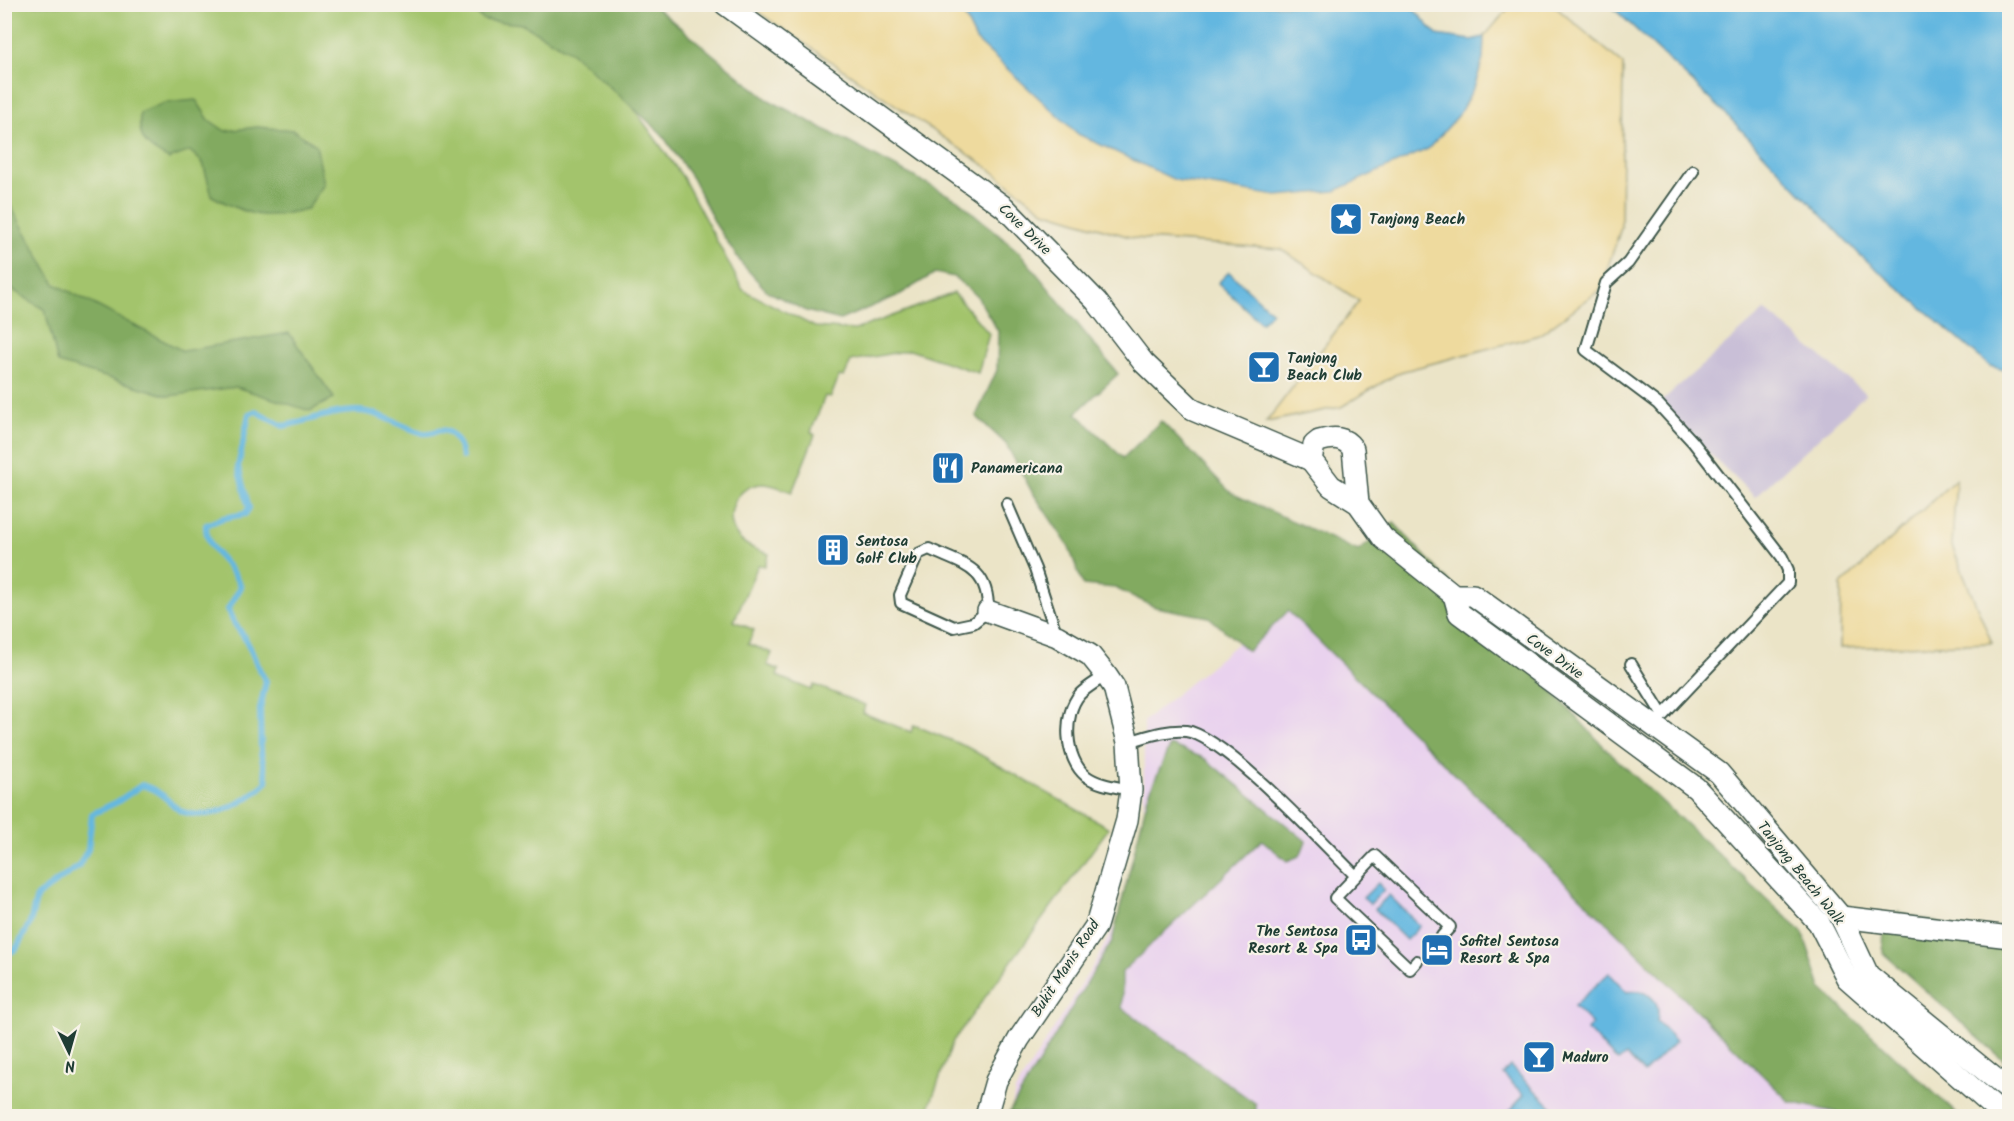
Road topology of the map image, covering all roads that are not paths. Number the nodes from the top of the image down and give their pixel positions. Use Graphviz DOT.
graph roads {
  1 [pos="725,4"];
  2 [pos="1693,171"];
  3 [pos="1311,460"];
  4 [pos="1358,503"];
  5 [pos="1007,504"];
  6 [pos="1454,595"];
  7 [pos="988,611"];
  8 [pos="1057,636"];
  9 [pos="1631,664"];
  10 [pos="1106,675"];
  11 [pos="1657,721"];
  12 [pos="1609,723"];
  13 [pos="1128,742"];
  14 [pos="1639,746"];
  15 [pos="1131,790"];
  16 [pos="1356,876"];
  17 [pos="1841,917"];
  18 [pos="1442,936"];
  19 [pos="2010,937"];
  20 [pos="1417,961"];
  21 [pos="2010,1091"];
  22 [pos="986,1116"];
  23 [pos="2004,1116"];
  1 -- 3 [label="street, Cove Drive"];
  2 -- 11 [label="lane"];
  3 -- 4 [label="street, Cove Drive"];
  3 -- 4 [label="street"];
  4 -- 6 [label="street, Cove Drive"];
  5 -- 8 [label="lane"];
  6 -- 11 [label="street, Cove Drive"];
  6 -- 12 [label="street, Cove Drive"];
  7 -- 7 [label="lane"];
  7 -- 8 [label="street, Bukit Manis Road"];
  8 -- 10 [label="street, Bukit Manis Road"];
  9 -- 11 [label="lane"];
  10 -- 13 [label="street, Bukit Manis Road"];
  10 -- 15 [label="lane"];
  11 -- 14 [label="street"];
  11 -- 17 [label="street, Tanjong Beach Walk"];
  12 -- 14 [label="street, Tanjong Beach Walk"];
  13 -- 15 [label="street, Bukit Manis Road"];
  13 -- 16 [label="lane"];
  14 -- 23 [label="street, Tanjong Beach Walk"];
  15 -- 22 [label="street, Bukit Manis Road"];
  16 -- 18 [label="lane"];
  16 -- 20 [label="lane"];
  17 -- 19 [label="street"];
  17 -- 21 [label="street, Tanjong Beach Walk"];
}
